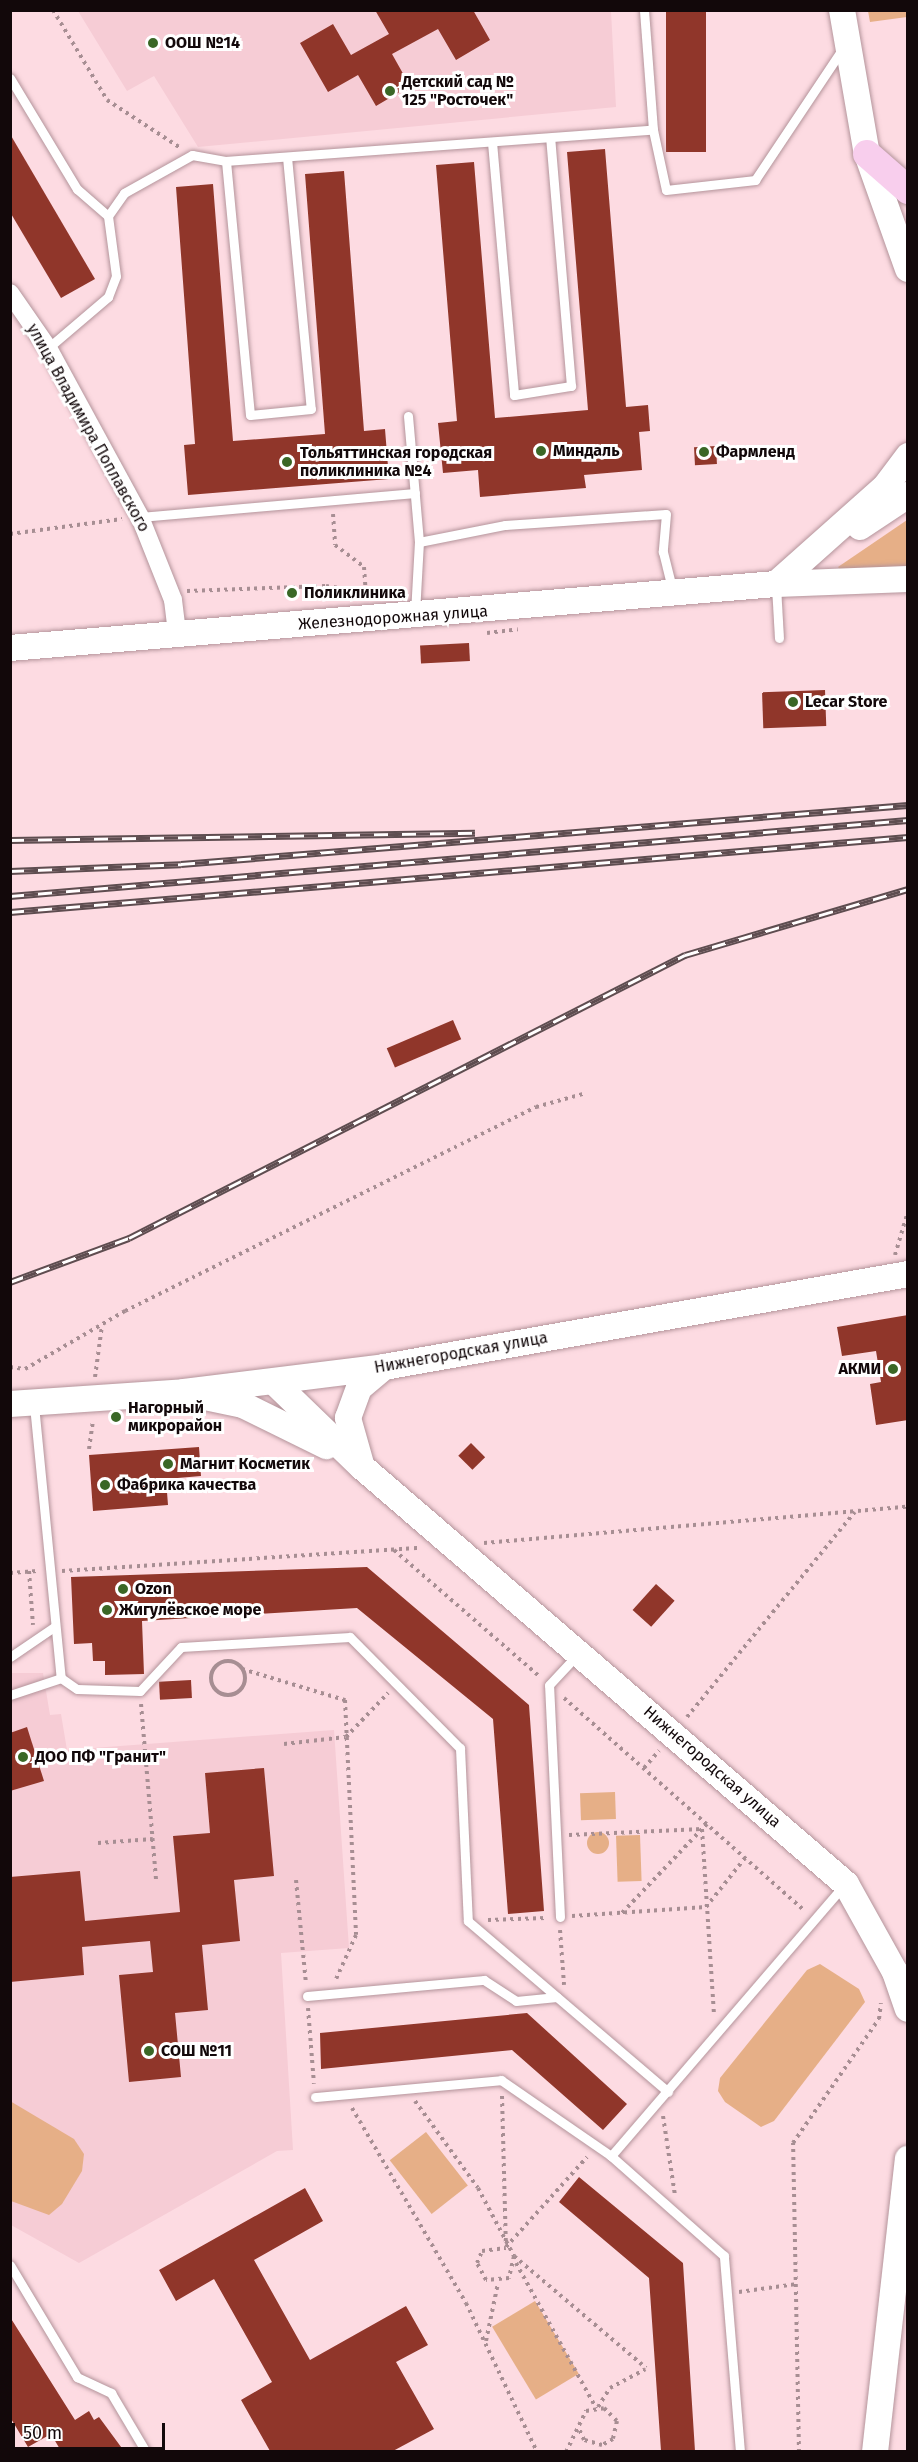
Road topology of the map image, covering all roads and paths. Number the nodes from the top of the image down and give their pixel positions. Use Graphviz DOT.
graph roads {
  1 [pos="53,10"];
  2 [pos="644,10"];
  3 [pos="842,10"];
  4 [pos="847,42"];
  5 [pos="10,78"];
  6 [pos="653,130"];
  7 [pos="550,138"];
  8 [pos="492,142"];
  9 [pos="867,154"];
  10 [pos="192,155"];
  11 [pos="287,157"];
  12 [pos="226,161"];
  13 [pos="908,170"];
  14 [pos="908,190"];
  15 [pos="108,216"];
  16 [pos="908,269"];
  17 [pos="10,293"];
  18 [pos="48,348"];
  19 [pos="408,416"];
  20 [pos="908,456"];
  21 [pos="415,494"];
  22 [pos="908,495"];
  23 [pos="332,500"];
  24 [pos="141,517"];
  25 [pos="10,534"];
  26 [pos="419,542"];
  27 [pos="908,579"];
  28 [pos="776,584"];
  29 [pos="170,592"];
  30 [pos="366,592"];
  31 [pos="674,595"];
  32 [pos="415,616"];
  33 [pos="368,619"];
  34 [pos="177,635"];
  35 [pos="779,638"];
  36 [pos="10,648"];
  37 [pos="583,1094"];
  38 [pos="908,1274"];
  39 [pos="384,1367"];
  40 [pos="10,1368"];
  41 [pos="275,1383"];
  42 [pos="184,1392"];
  43 [pos="22,1403"];
  44 [pos="362,1467"];
  45 [pos="855,1512"];
  46 [pos="394,1549"];
  47 [pos="29,1572"];
  48 [pos="54,1627"];
  49 [pos="35,1640"];
  50 [pos="580,1653"];
  51 [pos="10,1657"];
  52 [pos="242,1669"];
  53 [pos="61,1678"];
  54 [pos="397,1684"];
  55 [pos="549,1685"];
  56 [pos="140,1691"];
  57 [pos="10,1695"];
  58 [pos="674,1733"];
  59 [pos="346,1737"];
  60 [pos="284,1744"];
  61 [pos="644,1768"];
  62 [pos="707,1824"];
  63 [pos="702,1829"];
  64 [pos="556,1835"];
  65 [pos="153,1839"];
  66 [pos="98,1843"];
  67 [pos="745,1858"];
  68 [pos="156,1880"];
  69 [pos="296,1880"];
  70 [pos="846,1884"];
  71 [pos="705,1907"];
  72 [pos="622,1913"];
  73 [pos="560,1917"];
  74 [pos="815,1920"];
  75 [pos="468,1921"];
  76 [pos="895,1972"];
  77 [pos="307,1996"];
  78 [pos="556,1997"];
  79 [pos="565,2004"];
  80 [pos="908,2009"];
  81 [pos="716,2035"];
  82 [pos="501,2080"];
  83 [pos="406,2089"];
  84 [pos="668,2092"];
  85 [pos="344,2095"];
  86 [pos="315,2097"];
  87 [pos="660,2101"];
  88 [pos="596,2147"];
  89 [pos="611,2156"];
  90 [pos="908,2159"];
  91 [pos="679,2216"];
  92 [pos="506,2248"];
  93 [pos="514,2256"];
  94 [pos="515,2262"];
  95 [pos="10,2265"];
  96 [pos="498,2283"];
  97 [pos="797,2284"];
  98 [pos="727,2293"];
  99 [pos="485,2343"];
  100 [pos="597,2407"];
  101 [pos="579,2428"];
  102 [pos="146,2451"];
  103 [pos="537,2451"];
  104 [pos="566,2451"];
  105 [pos="740,2451"];
  106 [pos="799,2451"];
  107 [pos="875,2451"];
  1 -- 10 [label="path"];
  2 -- 6 [label="lane"];
  3 -- 4 [label="street"];
  4 -- 6 [label="lane"];
  4 -- 9 [label="street"];
  5 -- 15 [label="lane"];
  6 -- 7 [label="lane"];
  7 -- 8 [label="lane"];
  7 -- 8 [label="lane"];
  8 -- 11 [label="lane"];
  9 -- 13 [label="main road"];
  9 -- 14 [label="main road"];
  9 -- 16 [label="street"];
  10 -- 12 [label="lane"];
  10 -- 15 [label="lane"];
  11 -- 12 [label="lane"];
  11 -- 12 [label="lane"];
  15 -- 18 [label="lane"];
  17 -- 18 [label="street, улица Владимира Поплавского"];
  18 -- 24 [label="street, улица Владимира Поплавского"];
  19 -- 21 [label="lane"];
  20 -- 28 [label="street"];
  21 -- 23 [label="lane"];
  21 -- 26 [label="lane"];
  22 -- 28 [label="street"];
  23 -- 24 [label="lane"];
  23 -- 30 [label="path"];
  24 -- 25 [label="path"];
  24 -- 29 [label="street, улица Владимира Поплавского"];
  26 -- 31 [label="lane"];
  26 -- 32 [label="lane"];
  27 -- 28 [label="street, Железнодорожная улица"];
  28 -- 31 [label="street, Железнодорожная улица"];
  28 -- 35 [label="lane"];
  29 -- 30 [label="path"];
  29 -- 34 [label="street, улица Владимира Поплавского"];
  30 -- 33 [label="path"];
  31 -- 32 [label="street, Железнодорожная улица"];
  32 -- 33 [label="street, Железнодорожная улица"];
  33 -- 34 [label="street, Железнодорожная улица"];
  34 -- 36 [label="street, Железнодорожная улица"];
  37 -- 40 [label="path"];
  38 -- 39 [label="street, Нижнегородская улица"];
  39 -- 41 [label="street, Нижнегородская улица"];
  39 -- 44 [label="street"];
  41 -- 42 [label="street, Нижнегородская улица"];
  41 -- 44 [label="street"];
  42 -- 43 [label="street, Нижнегородская улица"];
  42 -- 44 [label="street"];
  43 -- 48 [label="lane"];
  44 -- 50 [label="street, Нижнегородская улица"];
  45 -- 58 [label="path"];
  46 -- 55 [label="path"];
  47 -- 49 [label="path"];
  48 -- 49 [label="lane"];
  48 -- 53 [label="lane"];
  49 -- 51 [label="lane"];
  50 -- 55 [label="lane"];
  50 -- 58 [label="street, Нижнегородская улица"];
  52 -- 52 [label="path"];
  52 -- 59 [label="path"];
  53 -- 56 [label="lane"];
  53 -- 57 [label="lane"];
  54 -- 56 [label="lane"];
  54 -- 59 [label="path"];
  54 -- 75 [label="lane"];
  55 -- 61 [label="path"];
  55 -- 64 [label="lane"];
  56 -- 65 [label="path"];
  58 -- 61 [label="path"];
  58 -- 70 [label="street, Нижнегородская улица"];
  59 -- 60 [label="path"];
  59 -- 77 [label="path"];
  61 -- 62 [label="path"];
  62 -- 63 [label="path"];
  62 -- 67 [label="path"];
  63 -- 64 [label="path"];
  63 -- 71 [label="path"];
  63 -- 72 [label="path"];
  64 -- 73 [label="lane"];
  65 -- 66 [label="path"];
  65 -- 68 [label="path"];
  67 -- 71 [label="path"];
  67 -- 74 [label="path"];
  69 -- 77 [label="path"];
  70 -- 74 [label="lane"];
  70 -- 76 [label="street, Нижнегородская улица"];
  71 -- 72 [label="path"];
  71 -- 81 [label="path"];
  72 -- 73 [label="path"];
  73 -- 75 [label="path"];
  73 -- 79 [label="path"];
  74 -- 81 [label="lane"];
  75 -- 78 [label="lane"];
  76 -- 80 [label="street, Нижнегородская улица"];
  76 -- 97 [label="path"];
  77 -- 78 [label="lane"];
  77 -- 86 [label="path"];
  78 -- 79 [label="lane"];
  79 -- 84 [label="lane"];
  81 -- 84 [label="lane"];
  82 -- 83 [label="lane"];
  82 -- 88 [label="lane"];
  82 -- 92 [label="path"];
  83 -- 85 [label="lane"];
  83 -- 92 [label="path"];
  84 -- 87 [label="lane"];
  85 -- 86 [label="lane"];
  85 -- 99 [label="path"];
  87 -- 89 [label="lane"];
  87 -- 91 [label="path"];
  88 -- 89 [label="lane"];
  88 -- 92 [label="path"];
  89 -- 91 [label="lane"];
  90 -- 107 [label="street"];
  91 -- 98 [label="lane"];
  92 -- 93 [label="path"];
  92 -- 96 [label="path"];
  93 -- 94 [label="path"];
  93 -- 100 [label="path"];
  94 -- 96 [label="path"];
  94 -- 100 [label="path"];
  95 -- 102 [label="lane"];
  96 -- 99 [label="path"];
  97 -- 98 [label="path"];
  97 -- 106 [label="path"];
  98 -- 105 [label="lane"];
  99 -- 103 [label="path"];
  100 -- 101 [label="path"];
  100 -- 101 [label="path"];
  101 -- 104 [label="path"];
}
